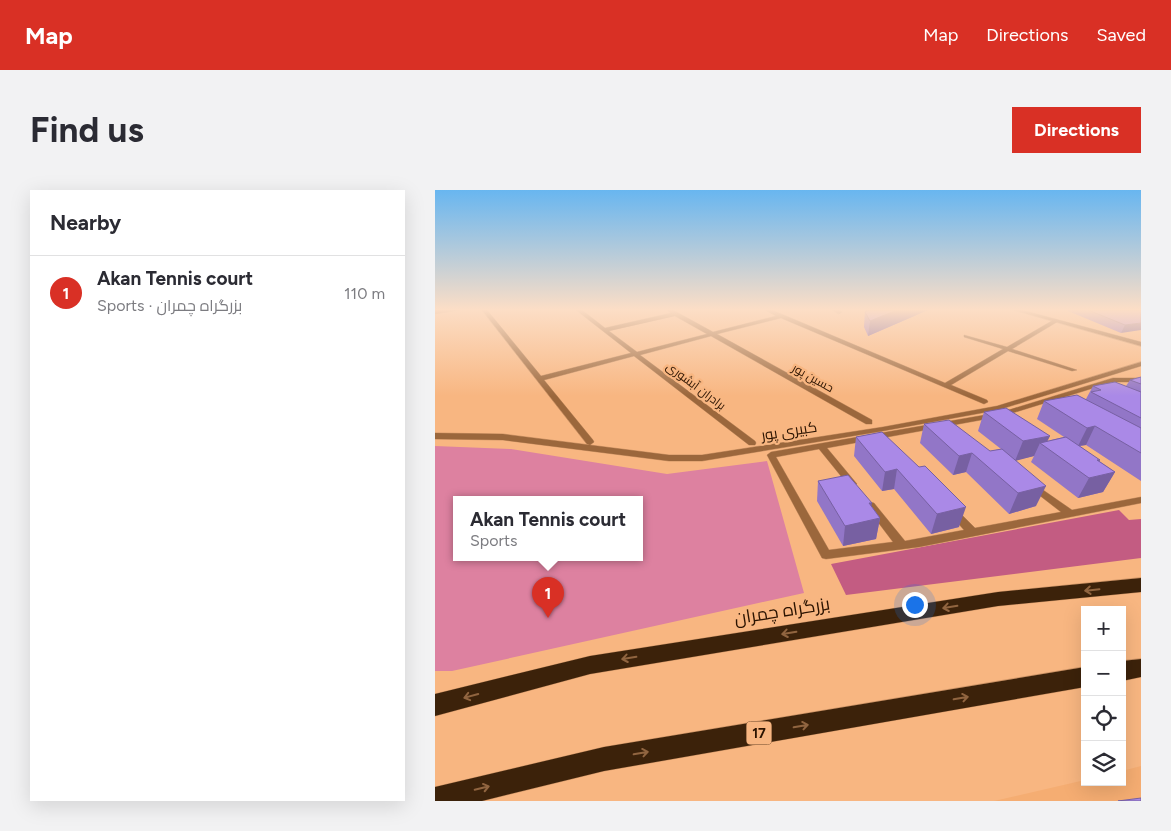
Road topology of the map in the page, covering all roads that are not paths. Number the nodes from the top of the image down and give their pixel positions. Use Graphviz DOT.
graph roads {
  1 [pos="506,339"];
  2 [pos="615,339"];
  3 [pos="694,339"];
  4 [pos="719,339"];
  5 [pos="834,339"];
  6 [pos="973,339"];
  7 [pos="1026,339"];
  8 [pos="1120,339"];
  9 [pos="1141,344"];
  10 [pos="1008,349"];
  11 [pos="635,354"];
  12 [pos="1141,364"];
  13 [pos="1074,370"];
  14 [pos="539,379"];
  15 [pos="1141,380"];
  16 [pos="945,386"];
  17 [pos="984,402"];
  18 [pos="869,422"];
  19 [pos="949,424"];
  20 [pos="964,435"];
  21 [pos="435,436"];
  22 [pos="590,442"];
  23 [pos="752,443"];
  24 [pos="821,446"];
  25 [pos="1025,480"];
  26 [pos="1141,500"];
  27 [pos="947,506"];
  28 [pos="1071,514"];
  29 [pos="973,533"];
  30 [pos="902,545"];
  31 [pos="1141,585"];
  32 [pos="1141,668"];
  33 [pos="1126,670"];
  34 [pos="1081,678"];
  35 [pos="435,706"];
  36 [pos="435,800"];
  1 -- 14 [label="street"];
  2 -- 11 [label="street, برادران آبشوری"];
  3 -- 11 [label="street"];
  4 -- 18 [label="street, حسین پور"];
  5 -- 16 [label="street"];
  6 -- 10 [label="street"];
  7 -- 10 [label="street"];
  8 -- 9 [label="street"];
  10 -- 13 [label="street"];
  10 -- 16 [label="street"];
  11 -- 14 [label="street"];
  11 -- 23 [label="street, برادران آبشوری"];
  12 -- 21 [label="street, کبیری پور"];
  14 -- 22 [label="street"];
  15 -- 19 [label="street"];
  16 -- 17 [label="street"];
  19 -- 20 [label="street"];
  19 -- 24 [label="street"];
  24 -- 30 [label="street"];
  24 -- 30 [label="street"];
  25 -- 28 [label="street"];
  26 -- 28 [label="street"];
  27 -- 29 [label="street"];
  28 -- 29 [label="street"];
  29 -- 30 [label="street"];
  31 -- 35 [label="highway, بزرگراه چمران, one-way"];
  32 -- 33 [label="highway"];
  36 -- 34 [label="highway, 17, one-way"];
}
